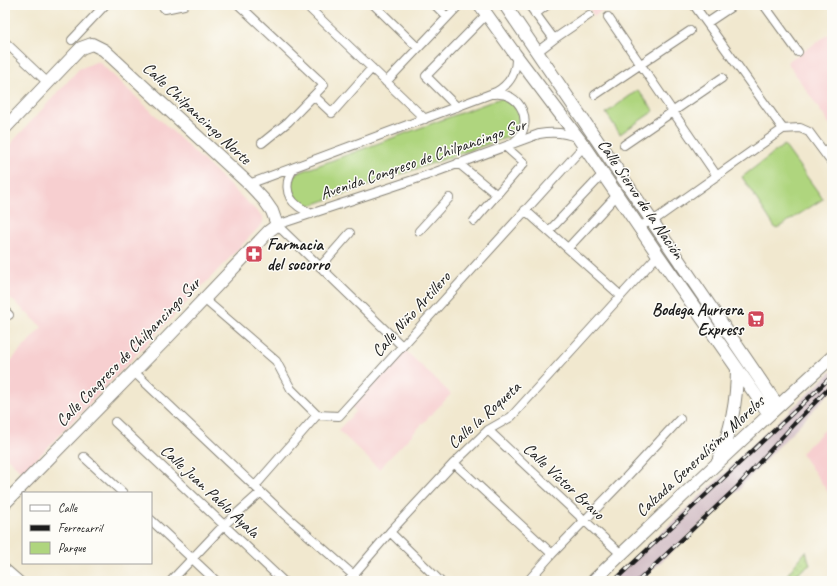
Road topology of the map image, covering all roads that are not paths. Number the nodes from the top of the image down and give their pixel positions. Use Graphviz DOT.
graph roads {
  1 [pos="105,5"];
  2 [pos="161,5"];
  3 [pos="184,5"];
  4 [pos="239,5"];
  5 [pos="306,5"];
  6 [pos="374,5"];
  7 [pos="435,5"];
  8 [pos="459,5"];
  9 [pos="504,5"];
  10 [pos="529,5"];
  11 [pos="547,5"];
  12 [pos="694,5"];
  13 [pos="734,5"];
  14 [pos="764,5"];
  15 [pos="484,10"];
  16 [pos="535,14"];
  17 [pos="589,15"];
  18 [pos="447,17"];
  19 [pos="608,17"];
  20 [pos="707,23"];
  21 [pos="690,32"];
  22 [pos="554,39"];
  23 [pos="5,42"];
  24 [pos="77,44"];
  25 [pos="418,48"];
  26 [pos="537,52"];
  27 [pos="798,52"];
  28 [pos="516,54"];
  29 [pos="641,64"];
  30 [pos="372,68"];
  31 [pos="722,78"];
  32 [pos="386,82"];
  33 [pos="48,83"];
  34 [pos="490,95"];
  35 [pos="595,95"];
  36 [pos="314,96"];
  37 [pos="457,107"];
  38 [pos="673,111"];
  39 [pos="424,119"];
  40 [pos="5,128"];
  41 [pos="784,129"];
  42 [pos="262,143"];
  43 [pos="582,143"];
  44 [pos="624,145"];
  45 [pos="506,147"];
  46 [pos="458,163"];
  47 [pos="832,163"];
  48 [pos="295,167"];
  49 [pos="603,174"];
  50 [pos="717,176"];
  51 [pos="249,184"];
  52 [pos="497,195"];
  53 [pos="617,195"];
  54 [pos="449,198"];
  55 [pos="525,210"];
  56 [pos="311,214"];
  57 [pos="474,221"];
  58 [pos="652,221"];
  59 [pos="277,225"];
  60 [pos="638,226"];
  61 [pos="419,231"];
  62 [pos="549,231"];
  63 [pos="350,233"];
  64 [pos="568,248"];
  65 [pos="658,255"];
  66 [pos="320,267"];
  67 [pos="621,296"];
  68 [pos="204,299"];
  69 [pos="402,346"];
  70 [pos="832,357"];
  71 [pos="737,368"];
  72 [pos="133,372"];
  73 [pos="778,406"];
  74 [pos="769,414"];
  75 [pos="317,415"];
  76 [pos="680,419"];
  77 [pos="115,422"];
  78 [pos="488,430"];
  79 [pos="84,457"];
  80 [pos="717,462"];
  81 [pos="454,463"];
  82 [pos="255,486"];
  83 [pos="122,492"];
  84 [pos="261,492"];
  85 [pos="5,503"];
  86 [pos="152,521"];
  87 [pos="585,521"];
  88 [pos="224,525"];
  89 [pos="390,532"];
  90 [pos="552,554"];
  91 [pos="621,554"];
  92 [pos="192,558"];
  93 [pos="5,568"];
  94 [pos="354,574"];
  95 [pos="20,581"];
  96 [pos="171,581"];
  97 [pos="216,581"];
  98 [pos="283,581"];
  99 [pos="348,581"];
  100 [pos="360,581"];
  101 [pos="440,581"];
  102 [pos="528,581"];
  103 [pos="593,581"];
  1 -- 24 [label="street"];
  2 -- 3 [label="street"];
  4 -- 36 [label="street"];
  5 -- 30 [label="street"];
  6 -- 25 [label="street"];
  7 -- 18 [label="street"];
  8 -- 18 [label="street"];
  9 -- 26 [label="street, Calle Siervo de la Nación"];
  10 -- 16 [label="street"];
  11 -- 16 [label="street"];
  12 -- 20 [label="street"];
  13 -- 20 [label="street"];
  14 -- 27 [label="street"];
  15 -- 28 [label="street, Calle Siervo de la Nación"];
  15 -- 37 [label="street"];
  16 -- 22 [label="street"];
  17 -- 22 [label="street"];
  18 -- 25 [label="street"];
  19 -- 29 [label="street"];
  20 -- 41 [label="street"];
  21 -- 29 [label="street"];
  22 -- 26 [label="street"];
  23 -- 33 [label="street"];
  24 -- 33 [label="street"];
  24 -- 51 [label="street, Calle Chilpancingo Norte"];
  25 -- 32 [label="street"];
  26 -- 58 [label="street, Calle Siervo de la Nación"];
  28 -- 34 [label="street"];
  28 -- 43 [label="street, Calle Siervo de la Nación"];
  29 -- 35 [label="street"];
  29 -- 38 [label="street"];
  30 -- 32 [label="street"];
  30 -- 36 [label="street"];
  31 -- 38 [label="street"];
  32 -- 39 [label="street"];
  33 -- 40 [label="street"];
  34 -- 37 [label="street"];
  34 -- 45 [label="street"];
  36 -- 42 [label="street"];
  37 -- 39 [label="street"];
  38 -- 44 [label="street"];
  38 -- 50 [label="street"];
  39 -- 48 [label="street"];
  41 -- 47 [label="street"];
  41 -- 50 [label="street"];
  43 -- 45 [label="street, Avenida Congreso de Chilpancingo Sur"];
  43 -- 49 [label="street, Calle Siervo de la Nación"];
  43 -- 55 [label="street, Calle Niño Artillero"];
  45 -- 46 [label="street, Avenida Congreso de Chilpancingo Sur"];
  45 -- 52 [label="street"];
  46 -- 52 [label="street"];
  46 -- 56 [label="street, Avenida Congreso de Chilpancingo Sur"];
  48 -- 51 [label="street"];
  48 -- 56 [label="street"];
  49 -- 53 [label="street, Calle Siervo de la Nación"];
  49 -- 62 [label="street"];
  50 -- 58 [label="street"];
  51 -- 59 [label="street, Calle Chilpancingo Norte"];
  52 -- 57 [label="street"];
  53 -- 60 [label="street, Calle Siervo de la Nación"];
  53 -- 64 [label="street"];
  54 -- 61 [label="street"];
  55 -- 62 [label="street"];
  55 -- 69 [label="street, Calle Niño Artillero"];
  56 -- 59 [label="street, Avenida Congreso de Chilpancingo Sur"];
  58 -- 60 [label="street"];
  58 -- 73 [label="street, Calle Siervo de la Nación"];
  59 -- 66 [label="street"];
  59 -- 68 [label="street, Calle Congreso de Chilpancingo Sur"];
  60 -- 65 [label="street, Calle Siervo de la Nación"];
  62 -- 64 [label="street"];
  63 -- 66 [label="street"];
  64 -- 67 [label="street"];
  65 -- 67 [label="street, Calle la Roqueta"];
  65 -- 71 [label="street, Calle Siervo de la Nación"];
  66 -- 69 [label="street"];
  67 -- 78 [label="street, Calle la Roqueta"];
  68 -- 72 [label="street, Calle Congreso de Chilpancingo Sur"];
  68 -- 75 [label="street"];
  69 -- 75 [label="street, Calle Niño Artillero"];
  70 -- 73 [label="street, Calzada Generalísimo Morelos"];
  71 -- 74 [label="street, Calle Siervo de la Nación"];
  71 -- 80 [label="street"];
  72 -- 82 [label="street"];
  72 -- 85 [label="street, Calle Congreso de Chilpancingo Sur"];
  73 -- 74 [label="street, Calzada Generalísimo Morelos"];
  74 -- 80 [label="street, Calzada Generalísimo Morelos"];
  75 -- 82 [label="street"];
  76 -- 87 [label="street"];
  77 -- 88 [label="street, Calle Juan Pablo Ayala"];
  78 -- 81 [label="street, Calle la Roqueta"];
  78 -- 87 [label="street, Calle Víctor Bravo"];
  79 -- 83 [label="street"];
  80 -- 91 [label="street, Calzada Generalísimo Morelos"];
  81 -- 89 [label="street, Calle la Roqueta"];
  81 -- 90 [label="street"];
  82 -- 84 [label="street"];
  84 -- 88 [label="street"];
  84 -- 94 [label="street"];
  86 -- 92 [label="street"];
  87 -- 90 [label="street"];
  87 -- 91 [label="street, Calle Víctor Bravo"];
  88 -- 92 [label="street"];
  88 -- 98 [label="street, Calle Juan Pablo Ayala"];
  89 -- 94 [label="street, Calle la Roqueta"];
  89 -- 101 [label="street"];
  90 -- 102 [label="street"];
  91 -- 103 [label="street, Calzada Generalísimo Morelos"];
  92 -- 96 [label="street"];
  92 -- 97 [label="street"];
  93 -- 95 [label="street"];
  94 -- 99 [label="street, Calle la Roqueta"];
  94 -- 100 [label="street"];
}
